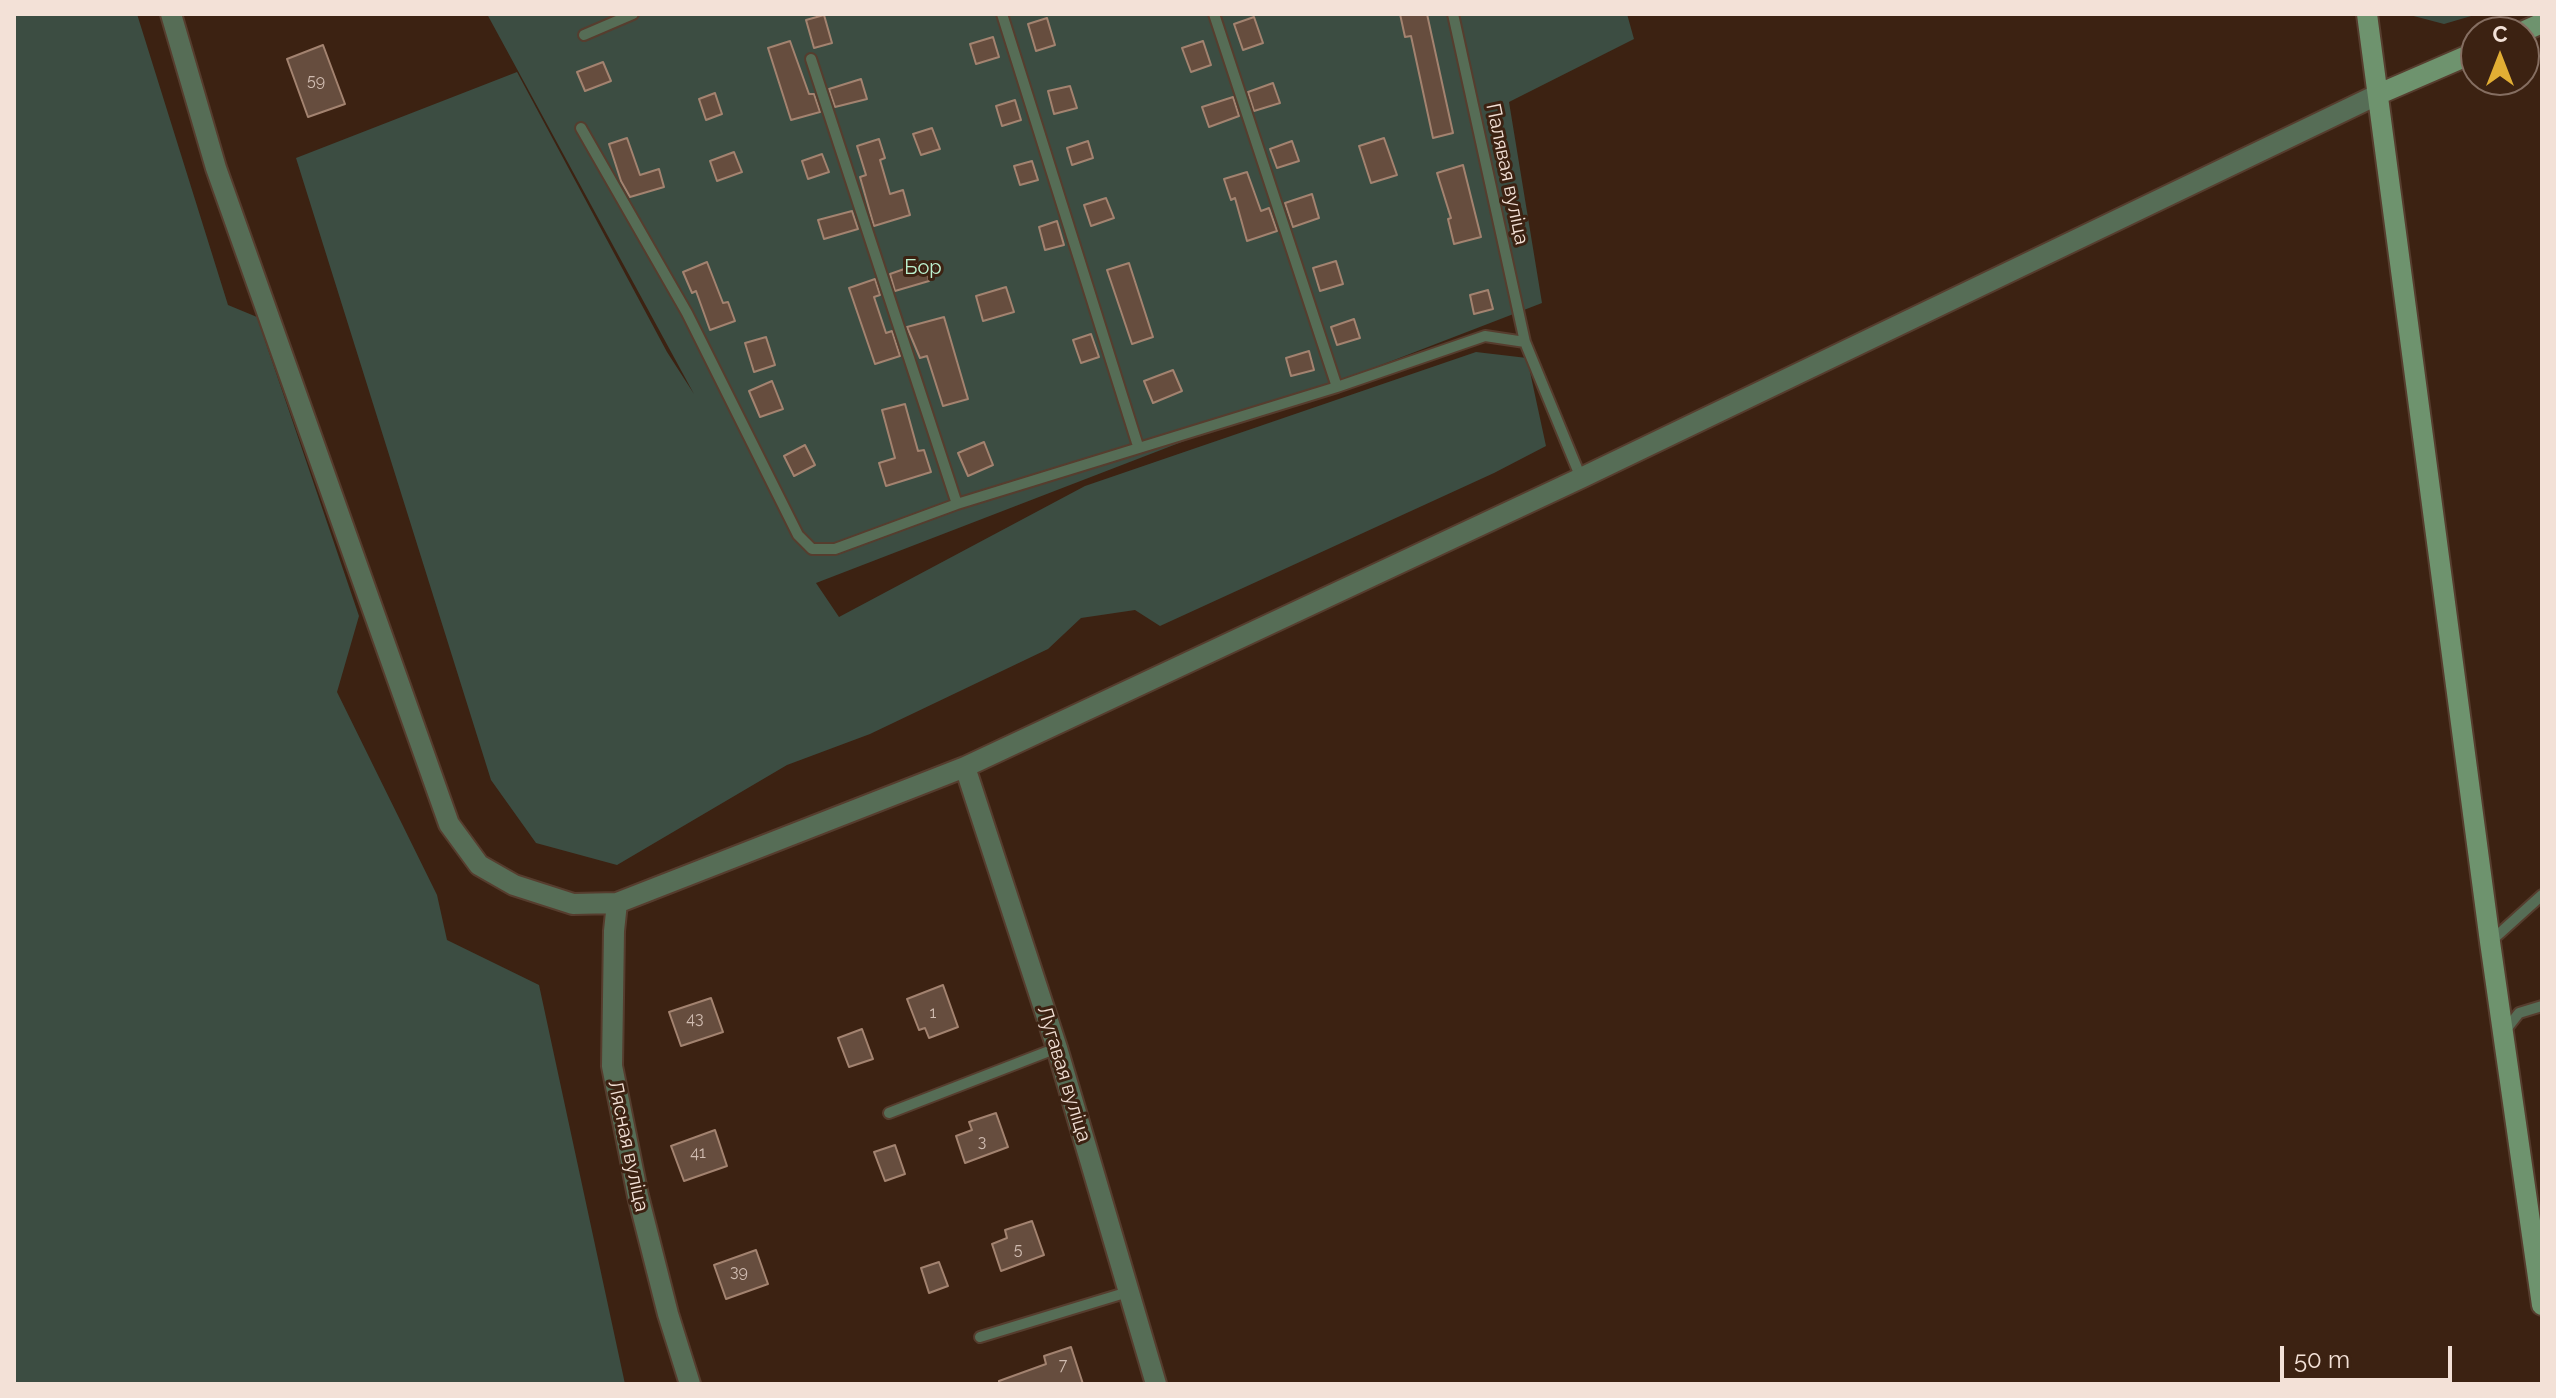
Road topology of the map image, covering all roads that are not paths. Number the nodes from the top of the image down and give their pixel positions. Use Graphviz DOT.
graph roads {
  1 [pos="171,14"];
  2 [pos="633,14"];
  3 [pos="1002,14"];
  4 [pos="1214,14"];
  5 [pos="1453,14"];
  6 [pos="2367,14"];
  7 [pos="584,35"];
  8 [pos="811,59"];
  9 [pos="2460,59"];
  10 [pos="2379,94"];
  11 [pos="581,128"];
  12 [pos="1525,342"];
  13 [pos="1337,387"];
  14 [pos="1138,446"];
  15 [pos="1581,478"];
  16 [pos="957,504"];
  17 [pos="965,767"];
  18 [pos="2542,895"];
  19 [pos="617,903"];
  20 [pos="2490,942"];
  21 [pos="2542,1006"];
  22 [pos="2503,1034"];
  23 [pos="1057,1048"];
  24 [pos="889,1113"];
  25 [pos="1128,1292"];
  26 [pos="2542,1305"];
  27 [pos="980,1337"];
  28 [pos="690,1384"];
  29 [pos="1156,1384"];
  1 -- 19 [label="street"];
  2 -- 7 [label="lane"];
  3 -- 14 [label="lane"];
  4 -- 13 [label="lane"];
  5 -- 12 [label="lane, Палявая вуліца"];
  6 -- 10 [label="street"];
  8 -- 16 [label="lane"];
  9 -- 10 [label="street"];
  10 -- 15 [label="street"];
  10 -- 20 [label="street"];
  11 -- 16 [label="lane"];
  12 -- 13 [label="lane"];
  12 -- 15 [label="lane, Палявая вуліца"];
  13 -- 14 [label="lane"];
  14 -- 16 [label="lane"];
  15 -- 17 [label="street"];
  17 -- 19 [label="street"];
  17 -- 23 [label="street, Лугавая вуліца"];
  18 -- 20 [label="lane"];
  19 -- 28 [label="street, Лясная вуліца"];
  20 -- 22 [label="street"];
  21 -- 22 [label="lane"];
  22 -- 26 [label="street"];
  23 -- 24 [label="lane"];
  23 -- 25 [label="street, Лугавая вуліца"];
  25 -- 27 [label="lane"];
  25 -- 29 [label="street, Лугавая вуліца"];
}
